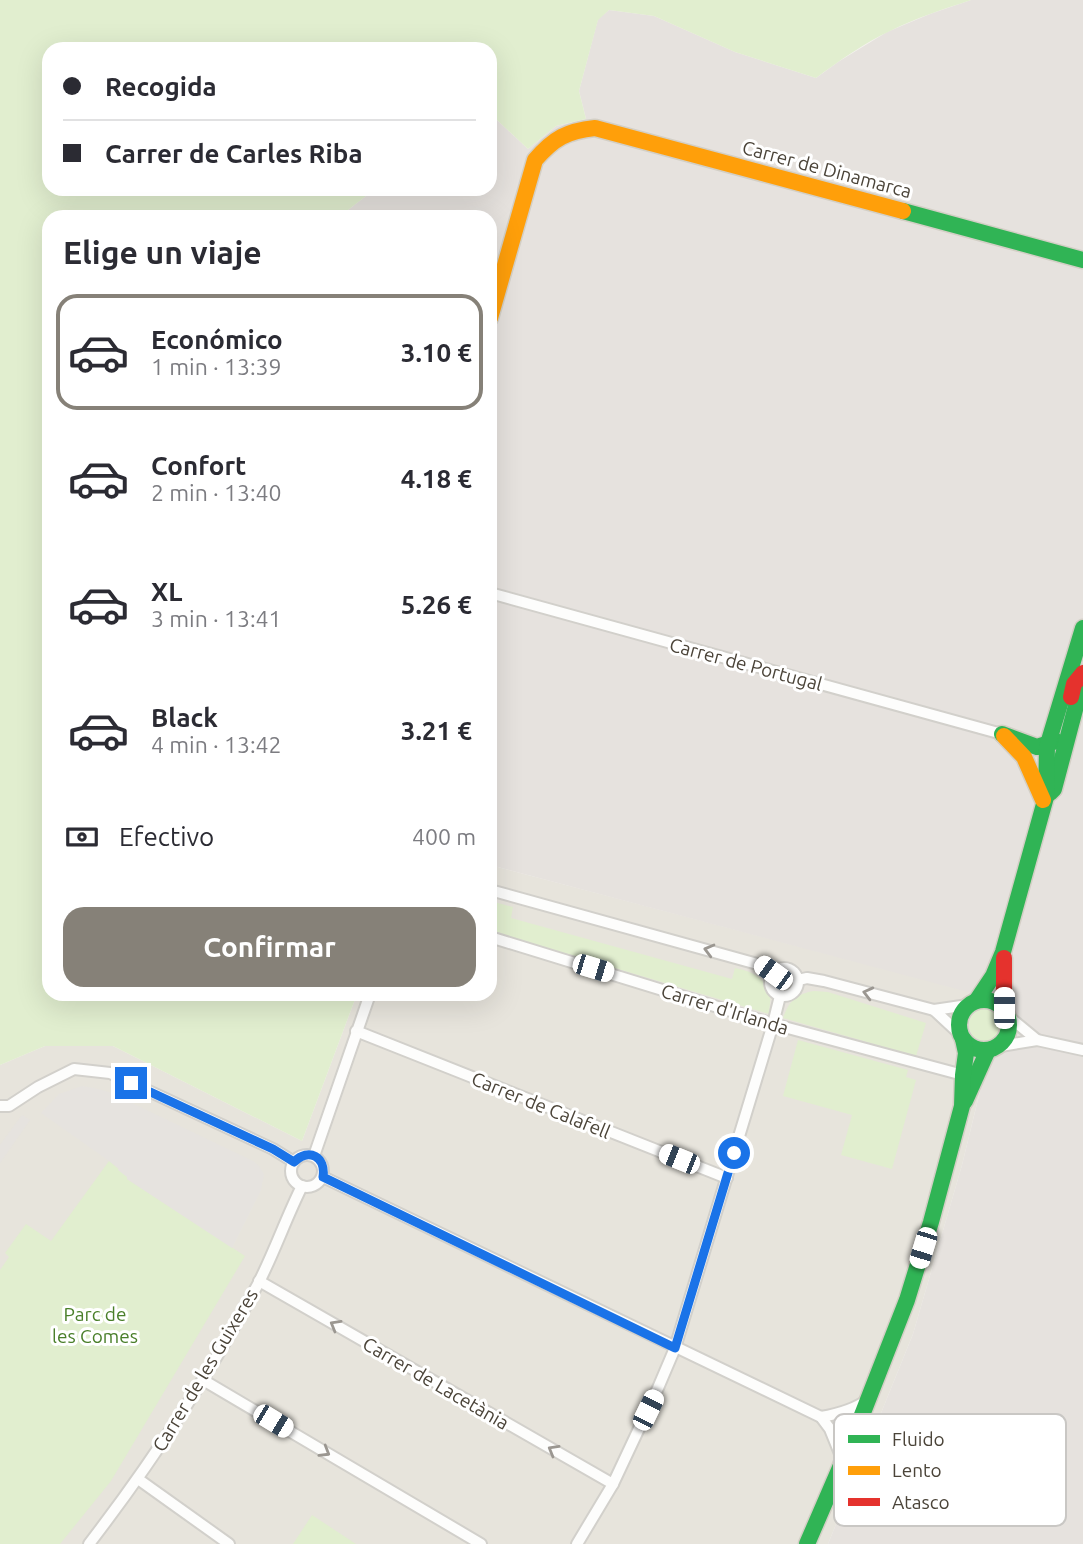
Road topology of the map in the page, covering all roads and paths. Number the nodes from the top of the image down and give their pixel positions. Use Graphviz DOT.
graph roads {
  1 [pos="1083,260"];
  2 [pos="497,293"];
  3 [pos="497,595"];
  4 [pos="1083,628"];
  5 [pos="1083,673"];
  6 [pos="1083,681"];
  7 [pos="1002,734"];
  8 [pos="1048,743"];
  9 [pos="1045,800"];
  10 [pos="497,892"];
  11 [pos="497,938"];
  12 [pos="1003,952"];
  13 [pos="773,973"];
  14 [pos="798,980"];
  15 [pos="780,996"];
  16 [pos="367,1001"];
  17 [pos="972,1003"];
  18 [pos="934,1010"];
  19 [pos="1006,1012"];
  20 [pos="774,1024"];
  21 [pos="356,1031"];
  22 [pos="962,1037"];
  23 [pos="1037,1040"];
  24 [pos="992,1049"];
  25 [pos="1083,1050"];
  26 [pos="963,1075"];
  27 [pos="0,1106"];
  28 [pos="962,1106"];
  29 [pos="314,1156"];
  30 [pos="294,1162"];
  31 [pos="323,1177"];
  32 [pos="727,1178"];
  33 [pos="302,1186"];
  34 [pos="259,1281"];
  35 [pos="675,1348"];
  36 [pos="203,1380"];
  37 [pos="867,1399"];
  38 [pos="834,1414"];
  39 [pos="836,1414"];
  40 [pos="862,1414"];
  41 [pos="821,1417"];
  42 [pos="830,1429"];
  43 [pos="834,1429"];
  44 [pos="834,1439"];
  45 [pos="138,1479"];
  46 [pos="834,1482"];
  47 [pos="613,1485"];
  48 [pos="89,1544"];
  49 [pos="229,1544"];
  50 [pos="481,1544"];
  51 [pos="577,1544"];
  52 [pos="807,1544"];
  1 -- 2 [label="street, Carrer de Dinamarca"];
  3 -- 7 [label="street, Carrer de Portugal"];
  4 -- 8 [label="street"];
  5 -- 8 [label="street"];
  6 -- 9 [label="street"];
  7 -- 8 [label="street"];
  7 -- 9 [label="street"];
  8 -- 9 [label="street"];
  9 -- 12 [label="street"];
  13 -- 10 [label="street, one-way"];
  11 -- 20 [label="street, Carrer d'Irlanda"];
  12 -- 17 [label="street"];
  12 -- 19 [label="street"];
  13 -- 14 [label="street"];
  13 -- 15 [label="street"];
  14 -- 15 [label="street"];
  18 -- 14 [label="street, one-way"];
  15 -- 20 [label="street"];
  16 -- 21 [label="street"];
  17 -- 18 [label="street"];
  17 -- 19 [label="street"];
  17 -- 22 [label="street"];
  18 -- 22 [label="street"];
  19 -- 23 [label="street"];
  19 -- 24 [label="street"];
  20 -- 26 [label="street, Carrer d'Irlanda"];
  20 -- 32 [label="street"];
  21 -- 29 [label="street"];
  21 -- 32 [label="street, Carrer de Calafell"];
  22 -- 24 [label="street"];
  22 -- 26 [label="street"];
  23 -- 24 [label="street"];
  23 -- 25 [label="street"];
  24 -- 28 [label="street"];
  26 -- 28 [label="street"];
  27 -- 30 [label="street"];
  28 -- 37 [label="street"];
  29 -- 30 [label="street"];
  29 -- 31 [label="street"];
  30 -- 33 [label="street"];
  31 -- 33 [label="street"];
  31 -- 35 [label="street"];
  32 -- 35 [label="street"];
  33 -- 34 [label="street, Carrer de les Guixeres"];
  34 -- 36 [label="street, Carrer de les Guixeres"];
  47 -- 34 [label="street, Carrer de Lacetània, one-way"];
  35 -- 41 [label="street"];
  35 -- 47 [label="street"];
  36 -- 45 [label="street, Carrer de les Guixeres"];
  36 -- 50 [label="street, one-way"];
  37 -- 39 [label="street"];
  37 -- 40 [label="street"];
  38 -- 41 [label="street"];
  41 -- 42 [label="street"];
  42 -- 43 [label="street"];
  42 -- 44 [label="street"];
  45 -- 48 [label="street, Carrer de les Guixeres"];
  45 -- 49 [label="street"];
  46 -- 52 [label="street"];
  47 -- 51 [label="street"];
}
